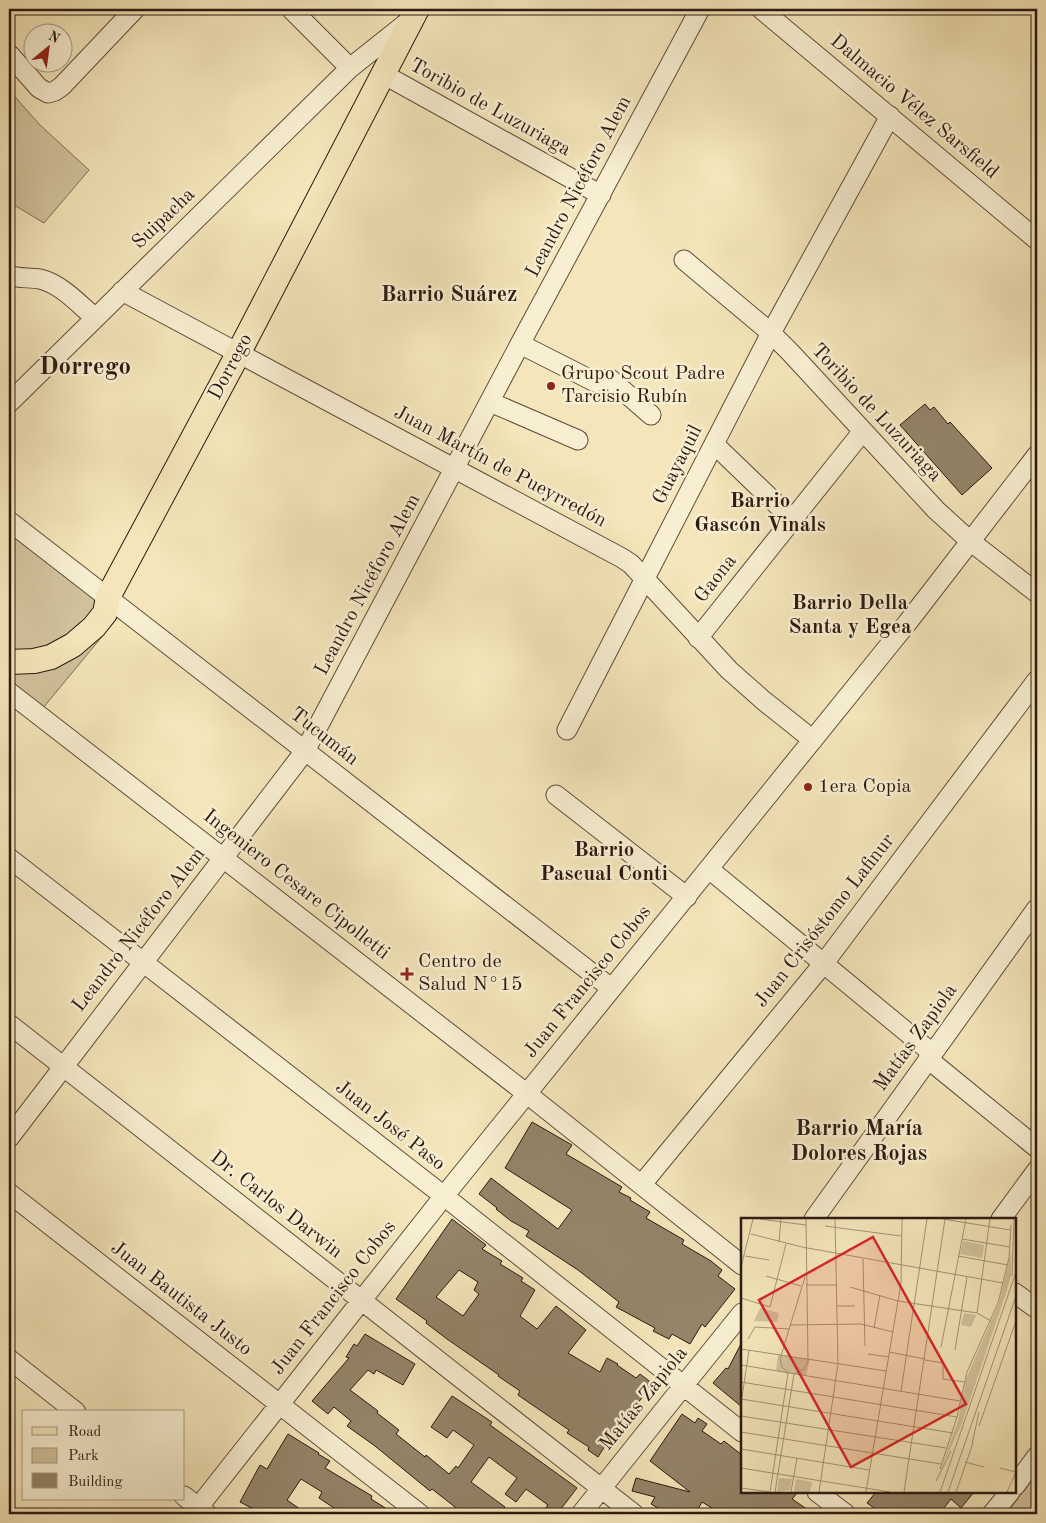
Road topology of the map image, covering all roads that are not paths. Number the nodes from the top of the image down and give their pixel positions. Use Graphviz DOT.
graph roads {
  1 [pos="134,9"];
  2 [pos="291,9"];
  3 [pos="700,9"];
  4 [pos="761,9"];
  5 [pos="414,14"];
  6 [pos="9,54"];
  7 [pos="350,68"];
  8 [pos="383,74"];
  9 [pos="890,116"];
  10 [pos="601,195"];
  11 [pos="1037,240"];
  12 [pos="684,260"];
  13 [pos="9,275"];
  14 [pos="122,291"];
  15 [pos="95,318"];
  16 [pos="771,333"];
  17 [pos="520,344"];
  18 [pos="238,354"];
  19 [pos="490,402"];
  20 [pos="9,403"];
  21 [pos="651,415"];
  22 [pos="863,431"];
  23 [pos="578,440"];
  24 [pos="714,444"];
  25 [pos="1037,455"];
  26 [pos="455,468"];
  27 [pos="792,519"];
  28 [pos="9,521"];
  29 [pos="970,541"];
  30 [pos="645,579"];
  31 [pos="1037,594"];
  32 [pos="108,597"];
  33 [pos="698,638"];
  34 [pos="9,662"];
  35 [pos="1037,680"];
  36 [pos="9,692"];
  37 [pos="566,730"];
  38 [pos="813,740"];
  39 [pos="305,751"];
  40 [pos="556,795"];
  41 [pos="9,858"];
  42 [pos="224,858"];
  43 [pos="709,869"];
  44 [pos="687,897"];
  45 [pos="1037,908"];
  46 [pos="143,962"];
  47 [pos="824,963"];
  48 [pos="611,988"];
  49 [pos="9,1024"];
  50 [pos="930,1056"];
  51 [pos="63,1066"];
  52 [pos="526,1093"];
  53 [pos="9,1138"];
  54 [pos="1037,1148"];
  55 [pos="1037,1170"];
  56 [pos="642,1184"];
  57 [pos="9,1193"];
  58 [pos="444,1196"];
  59 [pos="815,1218"];
  60 [pos="1002,1218"];
  61 [pos="741,1264"];
  62 [pos="1016,1294"];
  63 [pos="361,1299"];
  64 [pos="1037,1309"];
  65 [pos="741,1315"];
  66 [pos="9,1359"];
  67 [pos="684,1385"];
  68 [pos="280,1405"];
  69 [pos="73,1410"];
  70 [pos="741,1431"];
  71 [pos="1037,1456"];
  72 [pos="1016,1482"];
  73 [pos="602,1489"];
  74 [pos="819,1493"];
  75 [pos="1008,1493"];
  76 [pos="196,1508"];
  77 [pos="420,1514"];
  78 [pos="582,1514"];
  79 [pos="634,1514"];
  80 [pos="846,1514"];
  81 [pos="992,1514"];
  1 -- 6 [label="street"];
  2 -- 7 [label="street"];
  3 -- 10 [label="street, Leandro Nicéforo Alem"];
  4 -- 9 [label="street, Dalmacio Vélez Sarsfield"];
  5 -- 7 [label="street, Dorrego"];
  5 -- 8 [label="main road, Dorrego"];
  7 -- 14 [label="street, Suipacha"];
  8 -- 10 [label="street, Toribio de Luzuriaga"];
  8 -- 18 [label="main road, Dorrego"];
  9 -- 11 [label="street, Dalmacio Vélez Sarsfield"];
  9 -- 16 [label="street, Guayaquil"];
  10 -- 17 [label="street, Leandro Nicéforo Alem"];
  12 -- 16 [label="street, Toribio de Luzuriaga"];
  13 -- 15 [label="street"];
  14 -- 15 [label="street, Suipacha"];
  14 -- 18 [label="street, Juan Martín de Pueyrredón"];
  15 -- 20 [label="street, Suipacha"];
  16 -- 22 [label="street, Toribio de Luzuriaga"];
  16 -- 24 [label="street, Guayaquil"];
  17 -- 19 [label="street, Leandro Nicéforo Alem"];
  17 -- 21 [label="street"];
  18 -- 26 [label="street, Juan Martín de Pueyrredón"];
  18 -- 32 [label="main road, Dorrego"];
  19 -- 23 [label="street"];
  19 -- 26 [label="street, Leandro Nicéforo Alem"];
  22 -- 27 [label="street, Gaona"];
  22 -- 29 [label="street, Toribio de Luzuriaga"];
  24 -- 27 [label="street"];
  24 -- 30 [label="street, Guayaquil"];
  25 -- 29 [label="street, Juan Francisco Cobos"];
  26 -- 30 [label="street, Juan Martín de Pueyrredón"];
  26 -- 39 [label="street, Leandro Nicéforo Alem"];
  27 -- 33 [label="street, Gaona"];
  28 -- 32 [label="street, Tucumán"];
  29 -- 31 [label="street, Toribio de Luzuriaga"];
  29 -- 38 [label="street, Juan Francisco Cobos"];
  30 -- 33 [label="street, Juan Martín de Pueyrredón"];
  30 -- 37 [label="street, Guayaquil"];
  32 -- 34 [label="main road, Dorrego"];
  32 -- 39 [label="street, Tucumán"];
  33 -- 38 [label="street, Juan Martín de Pueyrredón"];
  35 -- 47 [label="street, Juan Crisóstomo Lafinur"];
  36 -- 42 [label="street, Ingeniero Cesare Cipolletti"];
  38 -- 43 [label="street, Juan Francisco Cobos"];
  39 -- 42 [label="street, Leandro Nicéforo Alem"];
  39 -- 48 [label="street, Tucumán"];
  40 -- 44 [label="street"];
  41 -- 46 [label="street, Juan José Paso"];
  42 -- 46 [label="street, Leandro Nicéforo Alem"];
  42 -- 52 [label="street, Ingeniero Cesare Cipolletti"];
  43 -- 44 [label="street, Juan Francisco Cobos"];
  43 -- 47 [label="street"];
  44 -- 48 [label="street, Juan Francisco Cobos"];
  45 -- 50 [label="street, Matías Zapiola"];
  46 -- 51 [label="street, Leandro Nicéforo Alem"];
  46 -- 58 [label="street, Juan José Paso"];
  47 -- 50 [label="street"];
  47 -- 56 [label="street, Juan Crisóstomo Lafinur"];
  48 -- 52 [label="street, Juan Francisco Cobos"];
  49 -- 51 [label="street, Dr. Carlos Darwin"];
  50 -- 54 [label="street"];
  50 -- 59 [label="street, Matías Zapiola"];
  51 -- 53 [label="street, Leandro Nicéforo Alem"];
  51 -- 63 [label="street, Dr. Carlos Darwin"];
  52 -- 56 [label="street, Ingeniero Cesare Cipolletti"];
  52 -- 58 [label="street, Juan Francisco Cobos"];
  55 -- 60 [label="street"];
  56 -- 61 [label="street, Ingeniero Cesare Cipolletti"];
  57 -- 68 [label="street, Juan Bautista Justo"];
  58 -- 63 [label="street, Juan Francisco Cobos"];
  58 -- 67 [label="street, Juan José Paso"];
  62 -- 64 [label="street"];
  63 -- 68 [label="street, Juan Francisco Cobos"];
  63 -- 73 [label="street, Dr. Carlos Darwin"];
  65 -- 67 [label="street, Matías Zapiola"];
  66 -- 69 [label="street"];
  67 -- 70 [label="street, Juan José Paso"];
  67 -- 73 [label="street, Matías Zapiola"];
  68 -- 76 [label="street, Juan Francisco Cobos"];
  68 -- 77 [label="street, Juan Bautista Justo"];
  71 -- 72 [label="street"];
  73 -- 78 [label="street, Matías Zapiola"];
  73 -- 79 [label="street, Dr. Carlos Darwin"];
  74 -- 80 [label="street"];
  75 -- 81 [label="street"];
}
